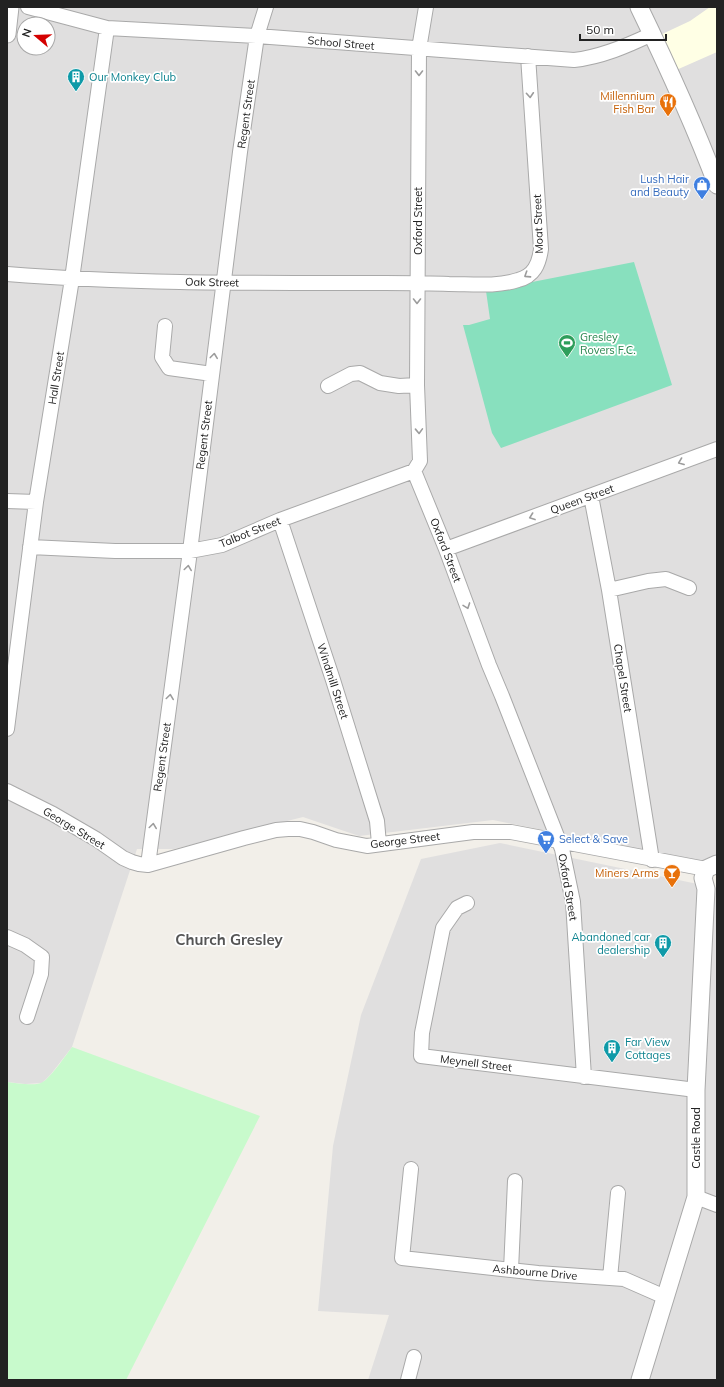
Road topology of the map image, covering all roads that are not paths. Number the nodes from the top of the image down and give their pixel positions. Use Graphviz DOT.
graph roads {
  1 [pos="10,7"];
  2 [pos="28,7"];
  3 [pos="266,7"];
  4 [pos="426,7"];
  5 [pos="639,7"];
  6 [pos="107,28"];
  7 [pos="7,34"];
  8 [pos="652,34"];
  9 [pos="257,36"];
  10 [pos="419,49"];
  11 [pos="528,56"];
  12 [pos="717,185"];
  13 [pos="7,274"];
  14 [pos="72,279"];
  15 [pos="418,282"];
  16 [pos="223,283"];
  17 [pos="166,326"];
  18 [pos="212,374"];
  19 [pos="417,385"];
  20 [pos="328,386"];
  21 [pos="717,448"];
  22 [pos="414,471"];
  23 [pos="591,496"];
  24 [pos="7,501"];
  25 [pos="36,502"];
  26 [pos="280,520"];
  27 [pos="30,547"];
  28 [pos="446,549"];
  29 [pos="190,551"];
  30 [pos="689,588"];
  31 [pos="609,590"];
  32 [pos="7,729"];
  33 [pos="7,791"];
  34 [pos="559,841"];
  35 [pos="379,844"];
  36 [pos="652,860"];
  37 [pos="148,865"];
  38 [pos="711,867"];
  39 [pos="711,892"];
  40 [pos="467,903"];
  41 [pos="7,937"];
  42 [pos="27,1017"];
  43 [pos="584,1077"];
  44 [pos="696,1090"];
  45 [pos="411,1169"];
  46 [pos="516,1181"];
  47 [pos="618,1193"];
  48 [pos="696,1197"];
  49 [pos="717,1204"];
  50 [pos="511,1270"];
  51 [pos="610,1278"];
  52 [pos="665,1297"];
  53 [pos="414,1357"];
  54 [pos="408,1380"];
  55 [pos="640,1380"];
  1 -- 7 [label="street"];
  2 -- 6 [label="street, School Street"];
  3 -- 9 [label="street, Regent Street"];
  4 -- 10 [label="street, Oxford Street"];
  5 -- 8 [label="street"];
  6 -- 9 [label="street, School Street"];
  6 -- 14 [label="street, Hall Street"];
  8 -- 11 [label="street, School Street"];
  8 -- 12 [label="street"];
  9 -- 10 [label="street, School Street"];
  9 -- 16 [label="street, Regent Street"];
  10 -- 11 [label="street, School Street"];
  10 -- 15 [label="street, Oxford Street, one-way"];
  11 -- 15 [label="street, Moat Street, one-way"];
  13 -- 14 [label="street, Oak Street"];
  14 -- 16 [label="street, Oak Street"];
  14 -- 25 [label="street, Hall Street"];
  15 -- 16 [label="street, Oak Street"];
  15 -- 19 [label="street, Oxford Street, one-way"];
  18 -- 16 [label="street, Regent Street, one-way"];
  17 -- 18 [label="street"];
  18 -- 29 [label="street, Regent Street"];
  19 -- 20 [label="street"];
  19 -- 22 [label="street, Oxford Street, one-way"];
  21 -- 23 [label="street, Queen Street, one-way"];
  22 -- 26 [label="street, Talbot Street"];
  22 -- 28 [label="street, Oxford Street"];
  23 -- 28 [label="street, Queen Street, one-way"];
  23 -- 31 [label="street, Chapel Street"];
  24 -- 25 [label="street"];
  25 -- 27 [label="street, Hall Street"];
  26 -- 29 [label="street, Talbot Street"];
  26 -- 35 [label="street, Windmill Street"];
  27 -- 29 [label="street, Talbot Street"];
  27 -- 32 [label="street, Hall Street"];
  28 -- 34 [label="street, Oxford Street, one-way"];
  37 -- 29 [label="street, Regent Street, one-way"];
  30 -- 31 [label="street"];
  31 -- 36 [label="street, Chapel Street"];
  33 -- 37 [label="street, George Street"];
  34 -- 35 [label="street, George Street"];
  34 -- 36 [label="street, George Street"];
  34 -- 43 [label="street, Oxford Street"];
  35 -- 37 [label="street, George Street"];
  36 -- 38 [label="street, George Street"];
  38 -- 39 [label="street, Castle Road"];
  39 -- 44 [label="street, Castle Road"];
  40 -- 43 [label="street, Meynell Street"];
  41 -- 42 [label="street"];
  43 -- 44 [label="street, Meynell Street"];
  44 -- 48 [label="street, Castle Road"];
  45 -- 50 [label="street, Ashbourne Drive"];
  46 -- 50 [label="street"];
  47 -- 51 [label="street"];
  48 -- 49 [label="street"];
  48 -- 52 [label="street, Castle Road"];
  50 -- 51 [label="street, Ashbourne Drive"];
  51 -- 52 [label="street, Ashbourne Drive"];
  52 -- 55 [label="street, Castle Road"];
  53 -- 54 [label="street"];
}
